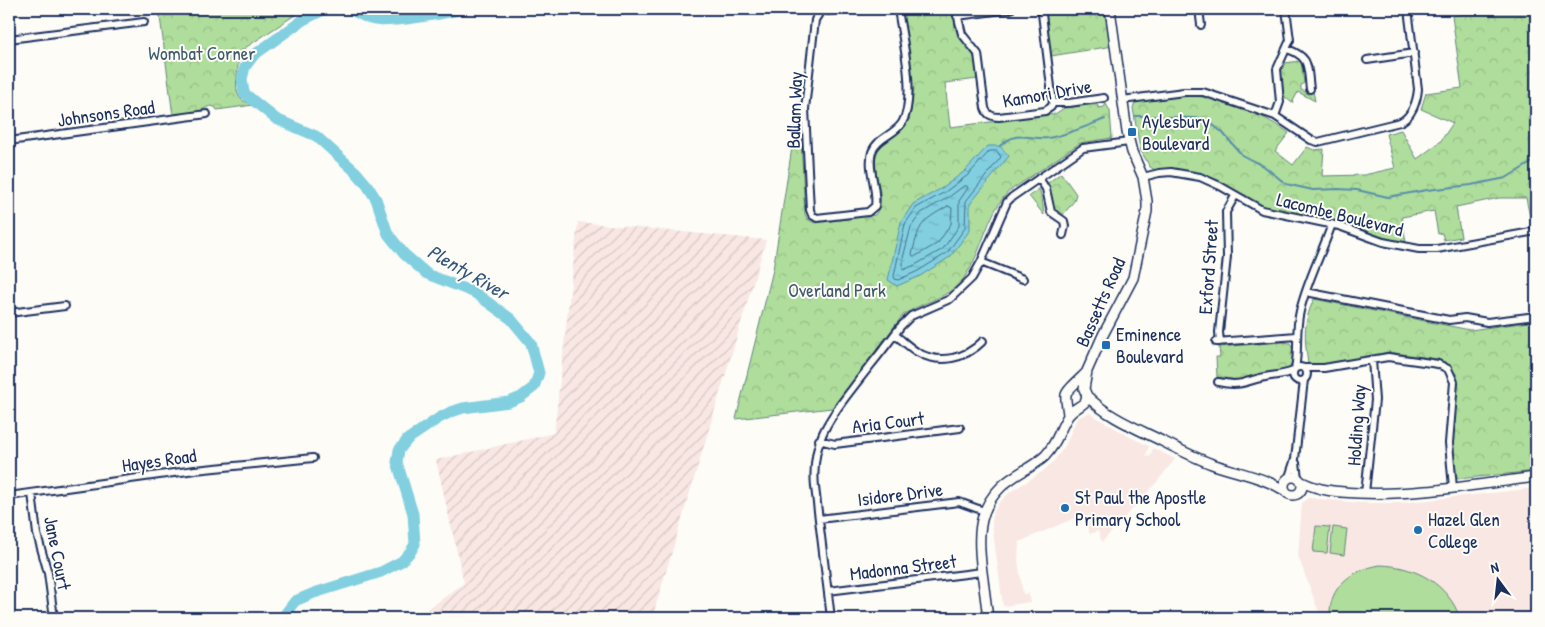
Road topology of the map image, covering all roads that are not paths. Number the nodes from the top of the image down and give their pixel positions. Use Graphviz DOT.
graph roads {
  1 [pos="822,9"];
  2 [pos="847,9"];
  3 [pos="898,9"];
  4 [pos="1011,9"];
  5 [pos="1040,9"];
  6 [pos="1110,9"];
  7 [pos="1199,9"];
  8 [pos="1286,9"];
  9 [pos="1408,9"];
  10 [pos="957,12"];
  11 [pos="144,22"];
  12 [pos="1201,25"];
  13 [pos="9,40"];
  14 [pos="1287,49"];
  15 [pos="1414,53"];
  16 [pos="1367,60"];
  17 [pos="1310,89"];
  18 [pos="1104,98"];
  19 [pos="1122,100"];
  20 [pos="1053,103"];
  21 [pos="207,114"];
  22 [pos="1276,116"];
  23 [pos="9,141"];
  24 [pos="1129,142"];
  25 [pos="1143,177"];
  26 [pos="1039,178"];
  27 [pos="1235,196"];
  28 [pos="1332,224"];
  29 [pos="1536,230"];
  30 [pos="1063,235"];
  31 [pos="981,262"];
  32 [pos="1023,280"];
  33 [pos="1306,292"];
  34 [pos="66,306"];
  35 [pos="9,314"];
  36 [pos="1536,316"];
  37 [pos="895,335"];
  38 [pos="1297,336"];
  39 [pos="983,341"];
  40 [pos="1298,354"];
  41 [pos="1372,360"];
  42 [pos="1294,370"];
  43 [pos="1301,375"];
  44 [pos="1276,376"];
  45 [pos="1218,382"];
  46 [pos="1081,396"];
  47 [pos="1067,401"];
  48 [pos="1068,416"];
  49 [pos="960,428"];
  50 [pos="819,440"];
  51 [pos="313,458"];
  52 [pos="1536,477"];
  53 [pos="1269,480"];
  54 [pos="1294,480"];
  55 [pos="1453,488"];
  56 [pos="1320,489"];
  57 [pos="1284,490"];
  58 [pos="1300,492"];
  59 [pos="32,493"];
  60 [pos="1365,493"];
  61 [pos="9,496"];
  62 [pos="984,511"];
  63 [pos="819,519"];
  64 [pos="982,572"];
  65 [pos="828,591"];
  66 [pos="54,618"];
  67 [pos="831,618"];
  68 [pos="988,618"];
  1 -- 2 [label="street"];
  1 -- 3 [label="street, Ballam Way"];
  4 -- 10 [label="street"];
  5 -- 20 [label="street"];
  6 -- 19 [label="street, Bassetts Road"];
  7 -- 12 [label="street"];
  8 -- 14 [label="street"];
  9 -- 15 [label="street"];
  10 -- 20 [label="street, Kamori Drive"];
  11 -- 13 [label="street"];
  14 -- 17 [label="street"];
  14 -- 22 [label="street"];
  15 -- 16 [label="street"];
  15 -- 22 [label="street"];
  18 -- 20 [label="street, Kamori Drive"];
  19 -- 22 [label="street"];
  19 -- 24 [label="street, Bassetts Road"];
  21 -- 23 [label="street, Johnsons Road"];
  24 -- 25 [label="street, Bassetts Road"];
  24 -- 26 [label="street"];
  25 -- 27 [label="street, Lacombe Boulevard"];
  25 -- 46 [label="street, Bassetts Road"];
  26 -- 30 [label="street"];
  26 -- 31 [label="street"];
  27 -- 28 [label="street, Lacombe Boulevard"];
  27 -- 38 [label="street, Exford Street"];
  28 -- 29 [label="street, Lacombe Boulevard"];
  28 -- 33 [label="street"];
  31 -- 32 [label="street"];
  31 -- 37 [label="street"];
  33 -- 36 [label="street"];
  33 -- 38 [label="street"];
  34 -- 35 [label="street"];
  37 -- 39 [label="street"];
  37 -- 50 [label="street"];
  38 -- 40 [label="street"];
  40 -- 42 [label="street"];
  40 -- 43 [label="street"];
  41 -- 43 [label="street"];
  41 -- 55 [label="street"];
  41 -- 60 [label="street, Holding Way"];
  42 -- 43 [label="street"];
  42 -- 43 [label="street"];
  42 -- 44 [label="street"];
  43 -- 44 [label="street"];
  43 -- 54 [label="street"];
  44 -- 45 [label="street"];
  46 -- 47 [label="street"];
  46 -- 47 [label="street, Bassetts Road"];
  46 -- 48 [label="street, Bassetts Road"];
  46 -- 53 [label="street"];
  47 -- 48 [label="street"];
  48 -- 62 [label="street, Bassetts Road"];
  49 -- 50 [label="street, Aria Court"];
  50 -- 63 [label="street"];
  51 -- 59 [label="street, Hayes Road"];
  52 -- 55 [label="street"];
  53 -- 54 [label="street"];
  53 -- 57 [label="street"];
  54 -- 56 [label="street"];
  54 -- 57 [label="street"];
  54 -- 58 [label="street"];
  55 -- 60 [label="street"];
  56 -- 58 [label="street"];
  56 -- 60 [label="street"];
  57 -- 58 [label="street"];
  59 -- 61 [label="street, Hayes Road"];
  59 -- 66 [label="street, Jane Court"];
  62 -- 63 [label="street, Isidore Drive"];
  62 -- 64 [label="street, Bassetts Road"];
  63 -- 65 [label="street"];
  64 -- 65 [label="street, Madonna Street"];
  64 -- 68 [label="street, Bassetts Road"];
  65 -- 67 [label="street"];
}
